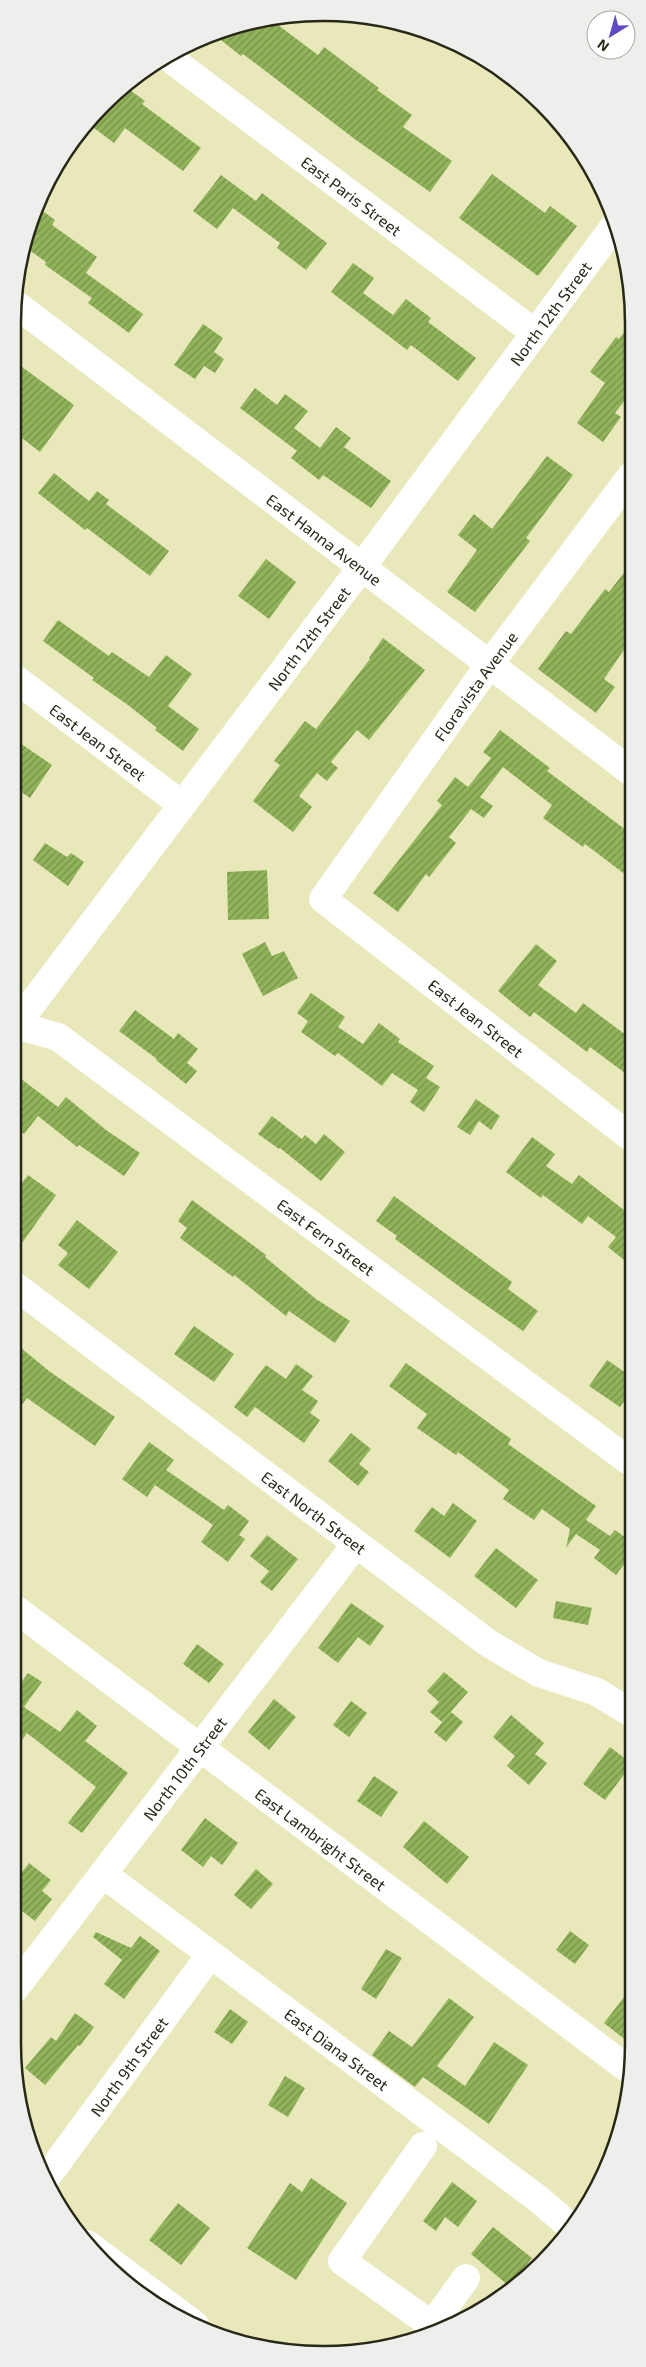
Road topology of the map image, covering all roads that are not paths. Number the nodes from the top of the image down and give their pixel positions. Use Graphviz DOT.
graph roads {
  1 [pos="173,62"];
  2 [pos="611,232"];
  3 [pos="22,309"];
  4 [pos="535,333"];
  5 [pos="625,483"];
  6 [pos="361,568"];
  7 [pos="489,664"];
  8 [pos="21,683"];
  9 [pos="625,767"];
  10 [pos="181,804"];
  11 [pos="323,899"];
  12 [pos="21,1018"];
  13 [pos="21,1026"];
  14 [pos="625,1133"];
  15 [pos="21,1291"];
  16 [pos="625,1458"];
  17 [pos="356,1544"];
  18 [pos="21,1613"];
  19 [pos="625,1709"];
  20 [pos="200,1747"];
  21 [pos="103,1874"];
  22 [pos="210,1955"];
  23 [pos="21,1981"];
  24 [pos="624,2066"];
  25 [pos="423,2146"];
  26 [pos="50,2173"];
  27 [pos="566,2223"];
  28 [pos="466,2278"];
  29 [pos="139,2283"];
  30 [pos="155,2295"];
  31 [pos="435,2324"];
  32 [pos="433,2325"];
  1 -- 4 [label="street, East Paris Street"];
  2 -- 4 [label="street, North 12th Street"];
  3 -- 6 [label="street, East Hanna Avenue"];
  4 -- 6 [label="street, North 12th Street"];
  5 -- 7 [label="street, Floravista Avenue"];
  6 -- 7 [label="street, East Hanna Avenue"];
  6 -- 10 [label="street, North 12th Street"];
  7 -- 9 [label="street, East Hanna Avenue"];
  7 -- 11 [label="street, Floravista Avenue"];
  8 -- 10 [label="street, East Jean Street"];
  10 -- 12 [label="street, North 12th Street"];
  11 -- 14 [label="street, East Jean Street"];
  13 -- 16 [label="street, East Fern Street"];
  15 -- 17 [label="street, East North Street"];
  17 -- 19 [label="street, East North Street"];
  17 -- 20 [label="street, North 10th Street"];
  18 -- 20 [label="street, East Lambright Street"];
  20 -- 21 [label="street, North 10th Street"];
  20 -- 24 [label="street, East Lambright Street"];
  21 -- 22 [label="street, East Diana Street"];
  21 -- 23 [label="street, North 10th Street"];
  22 -- 26 [label="street, North 9th Street"];
  22 -- 27 [label="street, East Diana Street"];
  25 -- 32 [label="street"];
  28 -- 31 [label="street"];
  29 -- 30 [label="street"];
}
